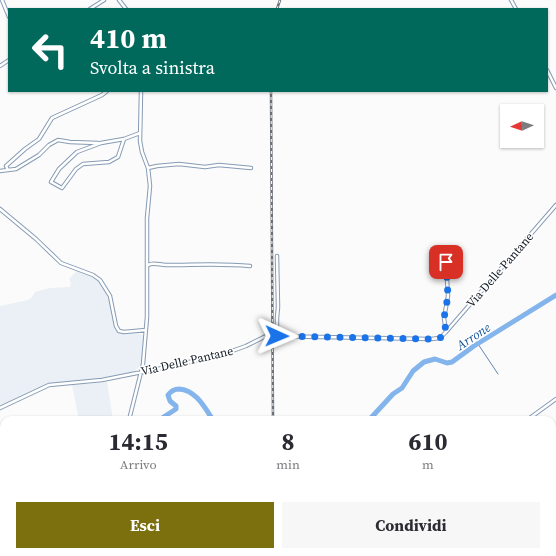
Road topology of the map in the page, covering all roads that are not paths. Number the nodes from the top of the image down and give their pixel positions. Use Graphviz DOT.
graph roads {
  1 [pos="2,0"];
  2 [pos="104,0"];
  3 [pos="119,0"];
  4 [pos="92,8"];
  5 [pos="125,8"];
  6 [pos="8,15"];
  7 [pos="548,72"];
  8 [pos="556,88"];
  9 [pos="106,92"];
  10 [pos="141,92"];
  11 [pos="140,133"];
  12 [pos="124,140"];
  13 [pos="101,143"];
  14 [pos="148,168"];
  15 [pos="251,168"];
  16 [pos="8,170"];
  17 [pos="0,171"];
  18 [pos="556,205"];
  19 [pos="0,209"];
  20 [pos="277,256"];
  21 [pos="446,262"];
  22 [pos="148,265"];
  23 [pos="250,266"];
  24 [pos="146,330"];
  25 [pos="446,332"];
  26 [pos="277,336"];
  27 [pos="141,373"];
  28 [pos="556,399"];
  29 [pos="0,408"];
  30 [pos="130,416"];
  31 [pos="532,416"];
  1 -- 6 [label="street"];
  2 -- 4 [label="street"];
  3 -- 5 [label="street"];
  7 -- 8 [label="street"];
  9 -- 16 [label="street"];
  10 -- 11 [label="street"];
  11 -- 12 [label="street"];
  11 -- 14 [label="street"];
  12 -- 13 [label="street"];
  12 -- 13 [label="street"];
  13 -- 16 [label="street"];
  14 -- 15 [label="street"];
  14 -- 22 [label="street"];
  16 -- 17 [label="street"];
  18 -- 25 [label="street, Via Delle Pantane"];
  19 -- 24 [label="street"];
  20 -- 26 [label="street"];
  21 -- 25 [label="street"];
  22 -- 23 [label="street"];
  22 -- 24 [label="street"];
  24 -- 27 [label="street"];
  25 -- 26 [label="street, Via Delle Pantane"];
  26 -- 27 [label="street, Via Delle Pantane"];
  27 -- 29 [label="street, Via Delle Pantane"];
  27 -- 30 [label="street"];
  28 -- 31 [label="street"];
}
